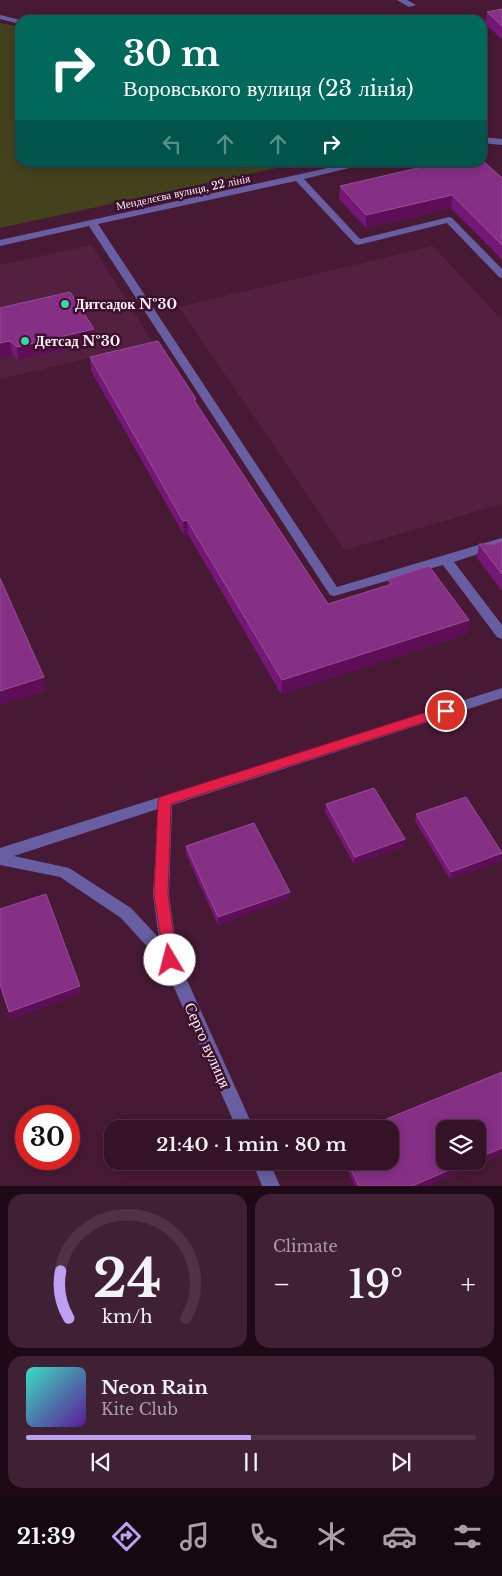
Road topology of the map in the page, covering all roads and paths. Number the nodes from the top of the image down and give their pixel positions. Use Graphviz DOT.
graph roads {
  1 [pos="401,0"];
  2 [pos="412,5"];
  3 [pos="0,17"];
  4 [pos="15,21"];
  5 [pos="487,140"];
  6 [pos="502,142"];
  7 [pos="348,167"];
  8 [pos="298,178"];
  9 [pos="92,223"];
  10 [pos="0,243"];
  11 [pos="502,275"];
  12 [pos="502,542"];
  13 [pos="446,560"];
  14 [pos="502,634"];
  15 [pos="502,693"];
  16 [pos="165,801"];
  17 [pos="0,854"];
  18 [pos="0,859"];
  19 [pos="170,960"];
  20 [pos="242,1120"];
  21 [pos="264,1170"];
  22 [pos="271,1186"];
  1 -- 2 [label="street"];
  3 -- 4 [label="street"];
  5 -- 6 [label="street"];
  7 -- 8 [label="street, Менделєєва вулиця, 22 лінія"];
  8 -- 9 [label="street, Менделєєва вулиця, 22 лінія"];
  8 -- 11 [label="street"];
  9 -- 10 [label="street, Менделєєва вулиця, 22 лінія"];
  9 -- 13 [label="street"];
  12 -- 13 [label="street"];
  13 -- 14 [label="street"];
  15 -- 16 [label="street"];
  16 -- 17 [label="street"];
  16 -- 19 [label="street, Серго вулиця"];
  18 -- 19 [label="street, Серго вулиця"];
  19 -- 20 [label="street, Серго вулиця"];
  21 -- 22 [label="street"];
}
